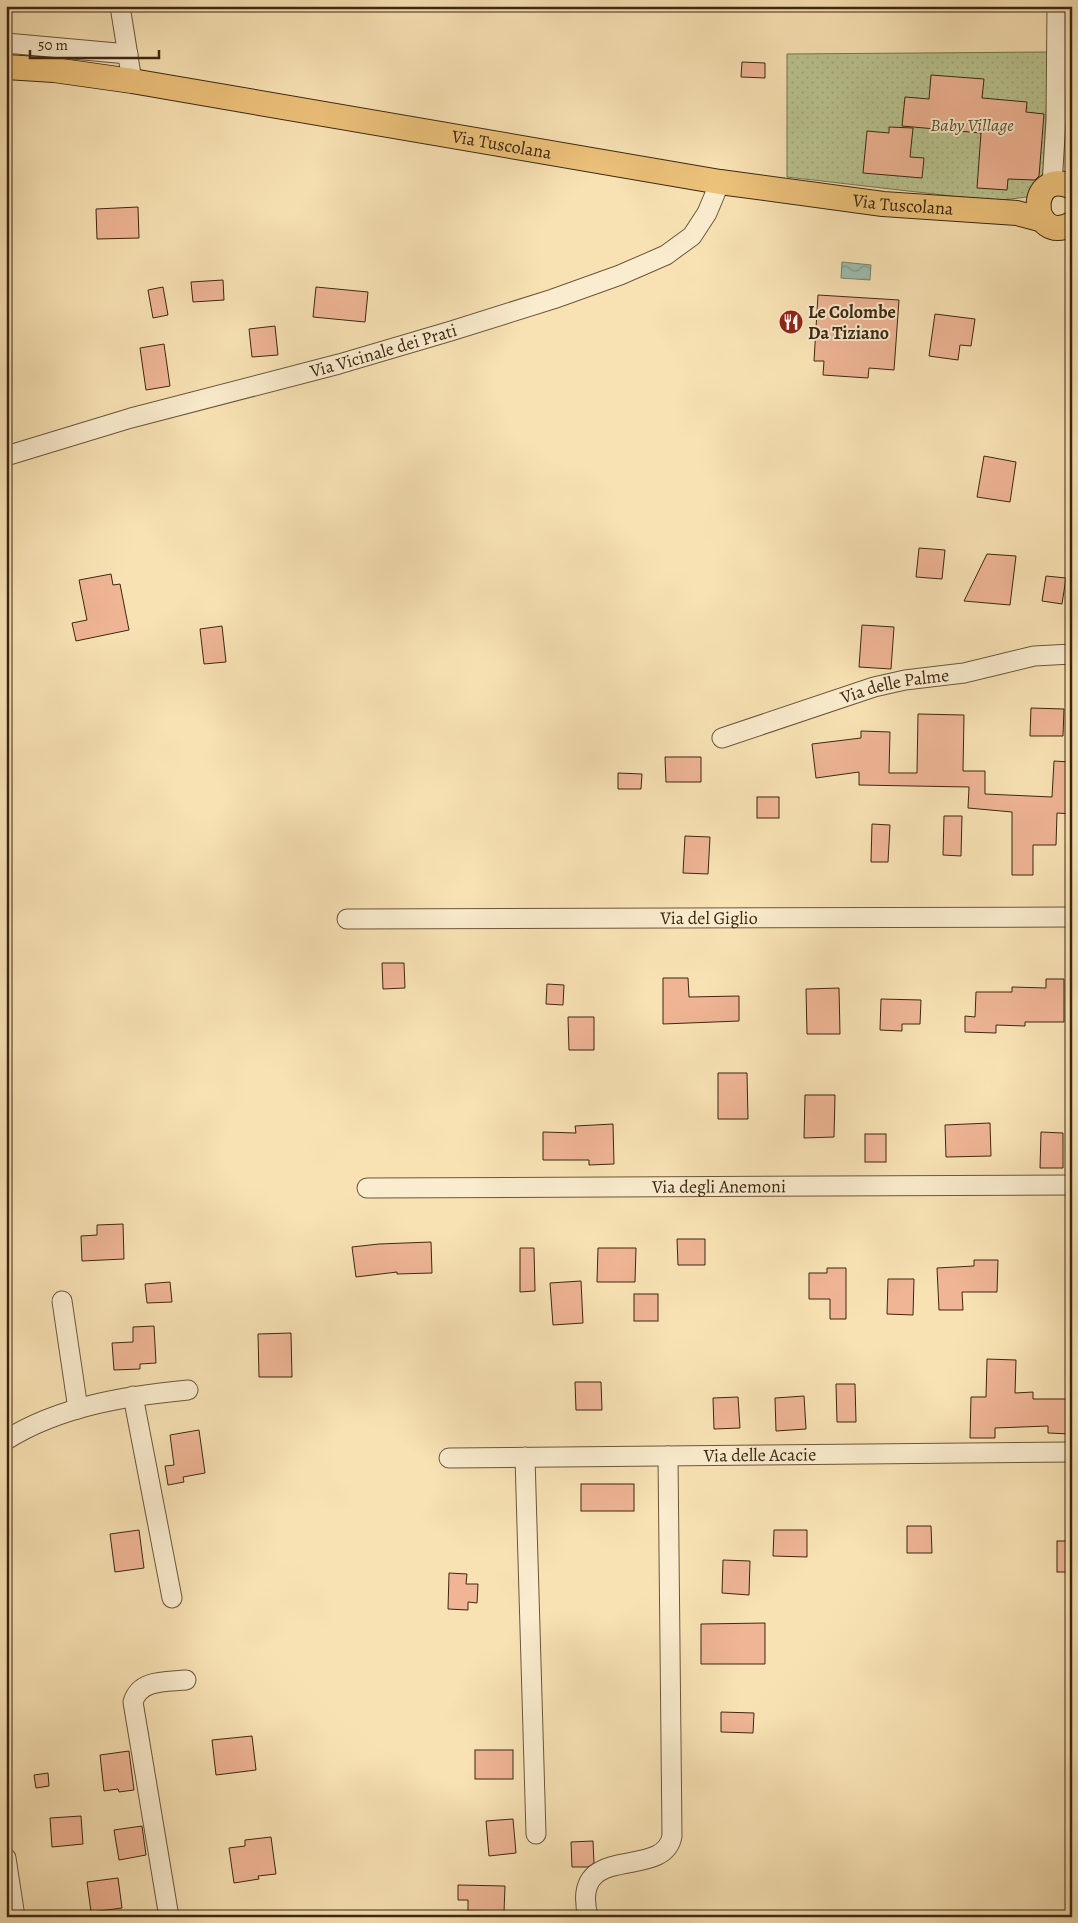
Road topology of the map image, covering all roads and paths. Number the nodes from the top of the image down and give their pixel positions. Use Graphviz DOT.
graph roads {
  1 [pos="120,6"];
  2 [pos="1057,6"];
  3 [pos="6,43"];
  4 [pos="128,54"];
  5 [pos="6,66"];
  6 [pos="132,81"];
  7 [pos="720,182"];
  8 [pos="1059,188"];
  9 [pos="999,212"];
  10 [pos="1043,220"];
  11 [pos="1072,224"];
  12 [pos="6,456"];
  13 [pos="1072,654"];
  14 [pos="722,738"];
  15 [pos="1072,917"];
  16 [pos="347,919"];
  17 [pos="1072,1185"];
  18 [pos="367,1188"];
  19 [pos="62,1301"];
  20 [pos="188,1390"];
  21 [pos="133,1396"];
  22 [pos="78,1409"];
  23 [pos="6,1440"];
  24 [pos="1072,1452"];
  25 [pos="668,1456"];
  26 [pos="525,1457"];
  27 [pos="449,1458"];
  28 [pos="172,1598"];
  29 [pos="186,1680"];
  30 [pos="536,1834"];
  31 [pos="6,1858"];
  32 [pos="15,1917"];
  33 [pos="169,1917"];
  34 [pos="588,1917"];
  1 -- 4 [label="street"];
  2 -- 8 [label="street"];
  3 -- 4 [label="street"];
  4 -- 6 [label="street"];
  5 -- 6 [label="main road, Via Tuscolana"];
  6 -- 7 [label="main road, Via Tuscolana"];
  7 -- 9 [label="main road, Via Tuscolana"];
  7 -- 12 [label="street, Via Vicinale dei Prati"];
  8 -- 9 [label="main road, Via Tuscolana"];
  8 -- 10 [label="main road"];
  9 -- 10 [label="main road, Via Tuscolana"];
  10 -- 11 [label="main road, Via Tuscolana"];
  13 -- 14 [label="street, Via delle Palme"];
  15 -- 16 [label="street, Via del Giglio"];
  17 -- 18 [label="street, Via degli Anemoni"];
  19 -- 22 [label="street"];
  20 -- 21 [label="street"];
  21 -- 22 [label="street"];
  21 -- 28 [label="street"];
  22 -- 23 [label="street"];
  24 -- 25 [label="street, Via delle Acacie"];
  25 -- 26 [label="street, Via delle Acacie"];
  25 -- 34 [label="street"];
  26 -- 27 [label="street, Via delle Acacie"];
  26 -- 30 [label="street"];
  29 -- 33 [label="street"];
  31 -- 32 [label="street"];
}
